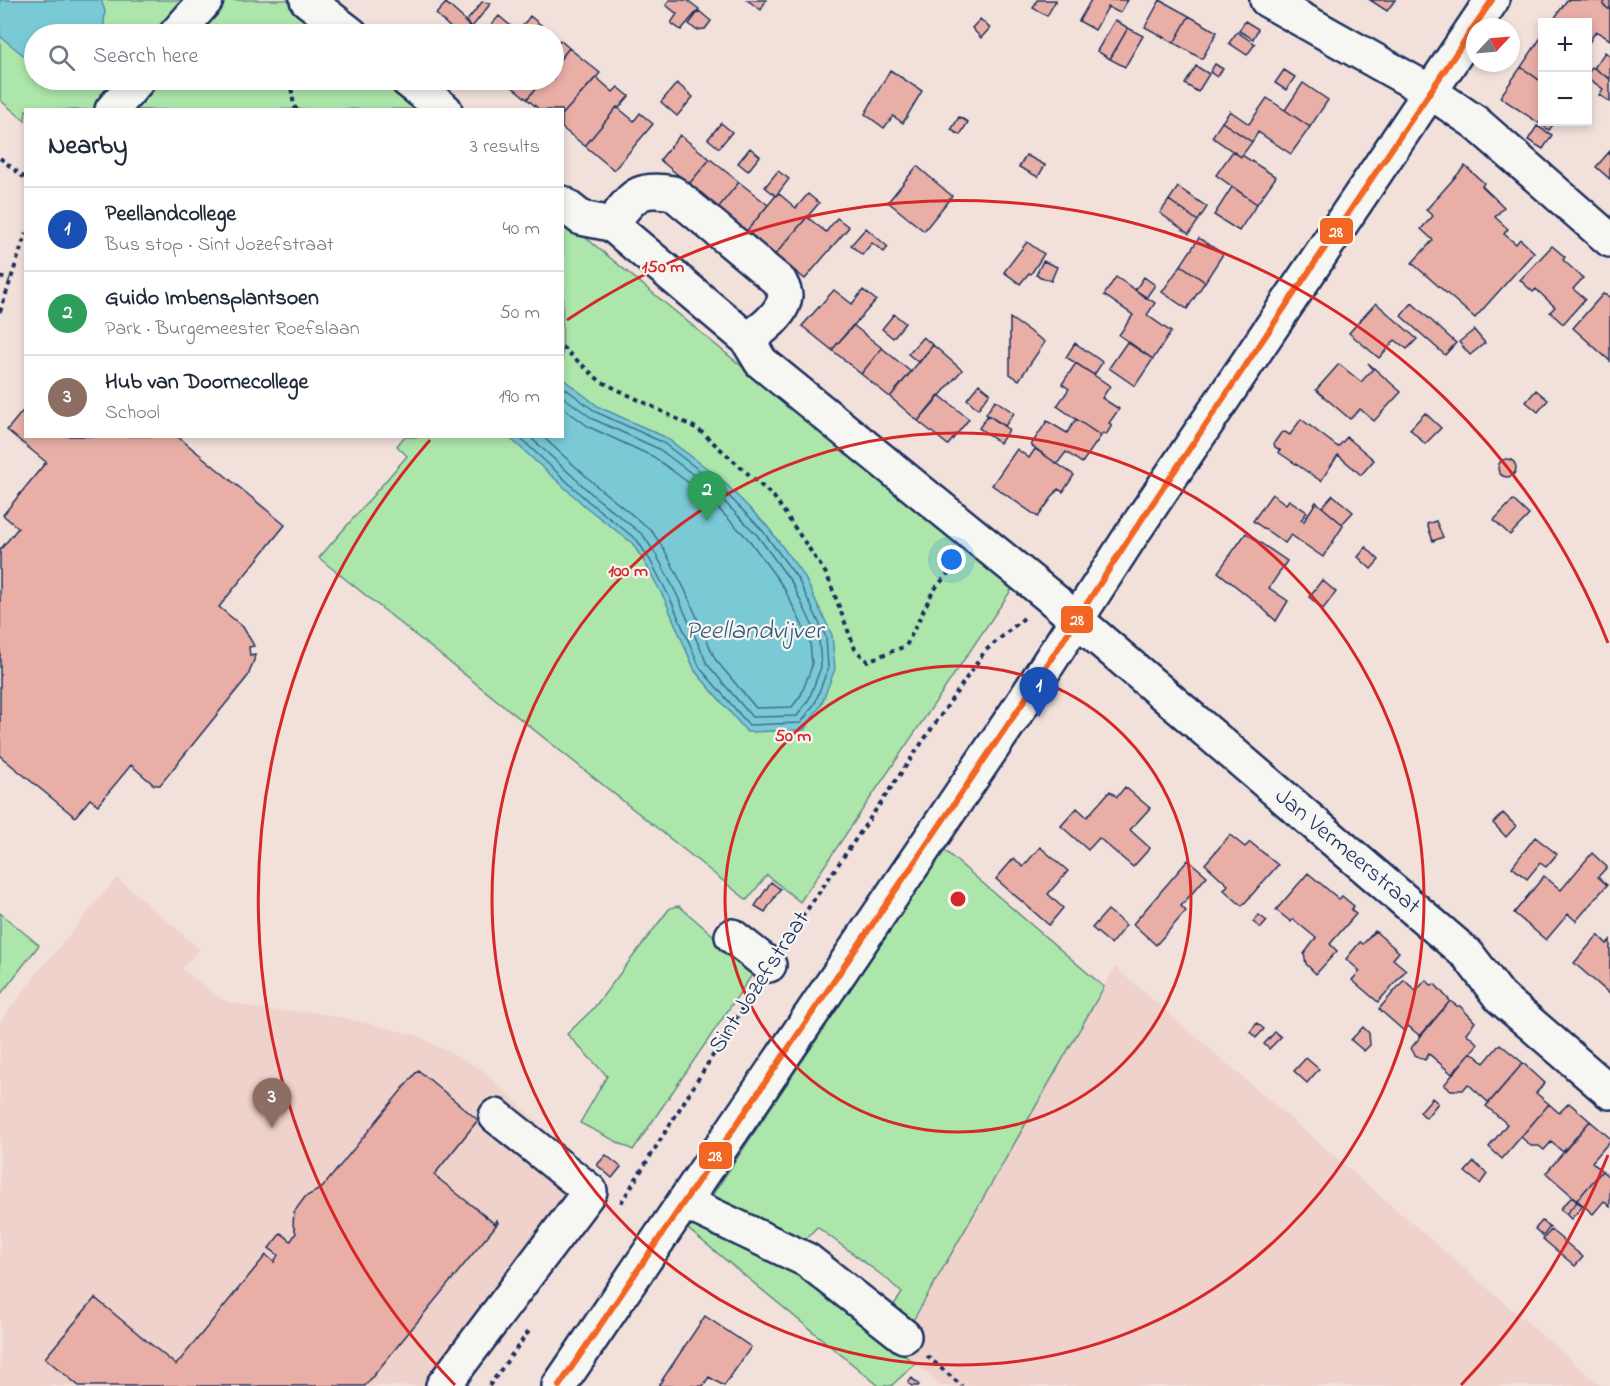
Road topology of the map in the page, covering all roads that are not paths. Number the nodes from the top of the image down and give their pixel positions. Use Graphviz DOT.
graph roads {
  1 [pos="206,0"];
  2 [pos="307,0"];
  3 [pos="1267,0"];
  4 [pos="1492,0"];
  5 [pos="185,24"];
  6 [pos="338,24"];
  7 [pos="129,90"];
  8 [pos="420,90"];
  9 [pos="1430,91"];
  10 [pos="114,108"];
  11 [pos="442,108"];
  12 [pos="564,205"];
  13 [pos="610,224"];
  14 [pos="1610,240"];
  15 [pos="747,339"];
  16 [pos="1076,619"];
  17 [pos="732,936"];
  18 [pos="769,965"];
  19 [pos="1610,1092"];
  20 [pos="496,1116"];
  21 [pos="684,1202"];
  22 [pos="904,1336"];
  23 [pos="443,1386"];
  24 [pos="559,1386"];
  1 -- 5 [label="street"];
  2 -- 6 [label="street"];
  3 -- 9 [label="street"];
  4 -- 9 [label="street"];
  7 -- 10 [label="street"];
  8 -- 11 [label="street"];
  9 -- 14 [label="street"];
  9 -- 16 [label="street"];
  12 -- 13 [label="street"];
  13 -- 15 [label="street, Jan Vermeerstraat"];
  13 -- 15 [label="street"];
  15 -- 16 [label="street, Jan Vermeerstraat"];
  16 -- 19 [label="street, Jan Vermeerstraat"];
  16 -- 21 [label="street"];
  17 -- 18 [label="street"];
  20 -- 23 [label="street"];
  21 -- 22 [label="street"];
  21 -- 24 [label="street"];
}
